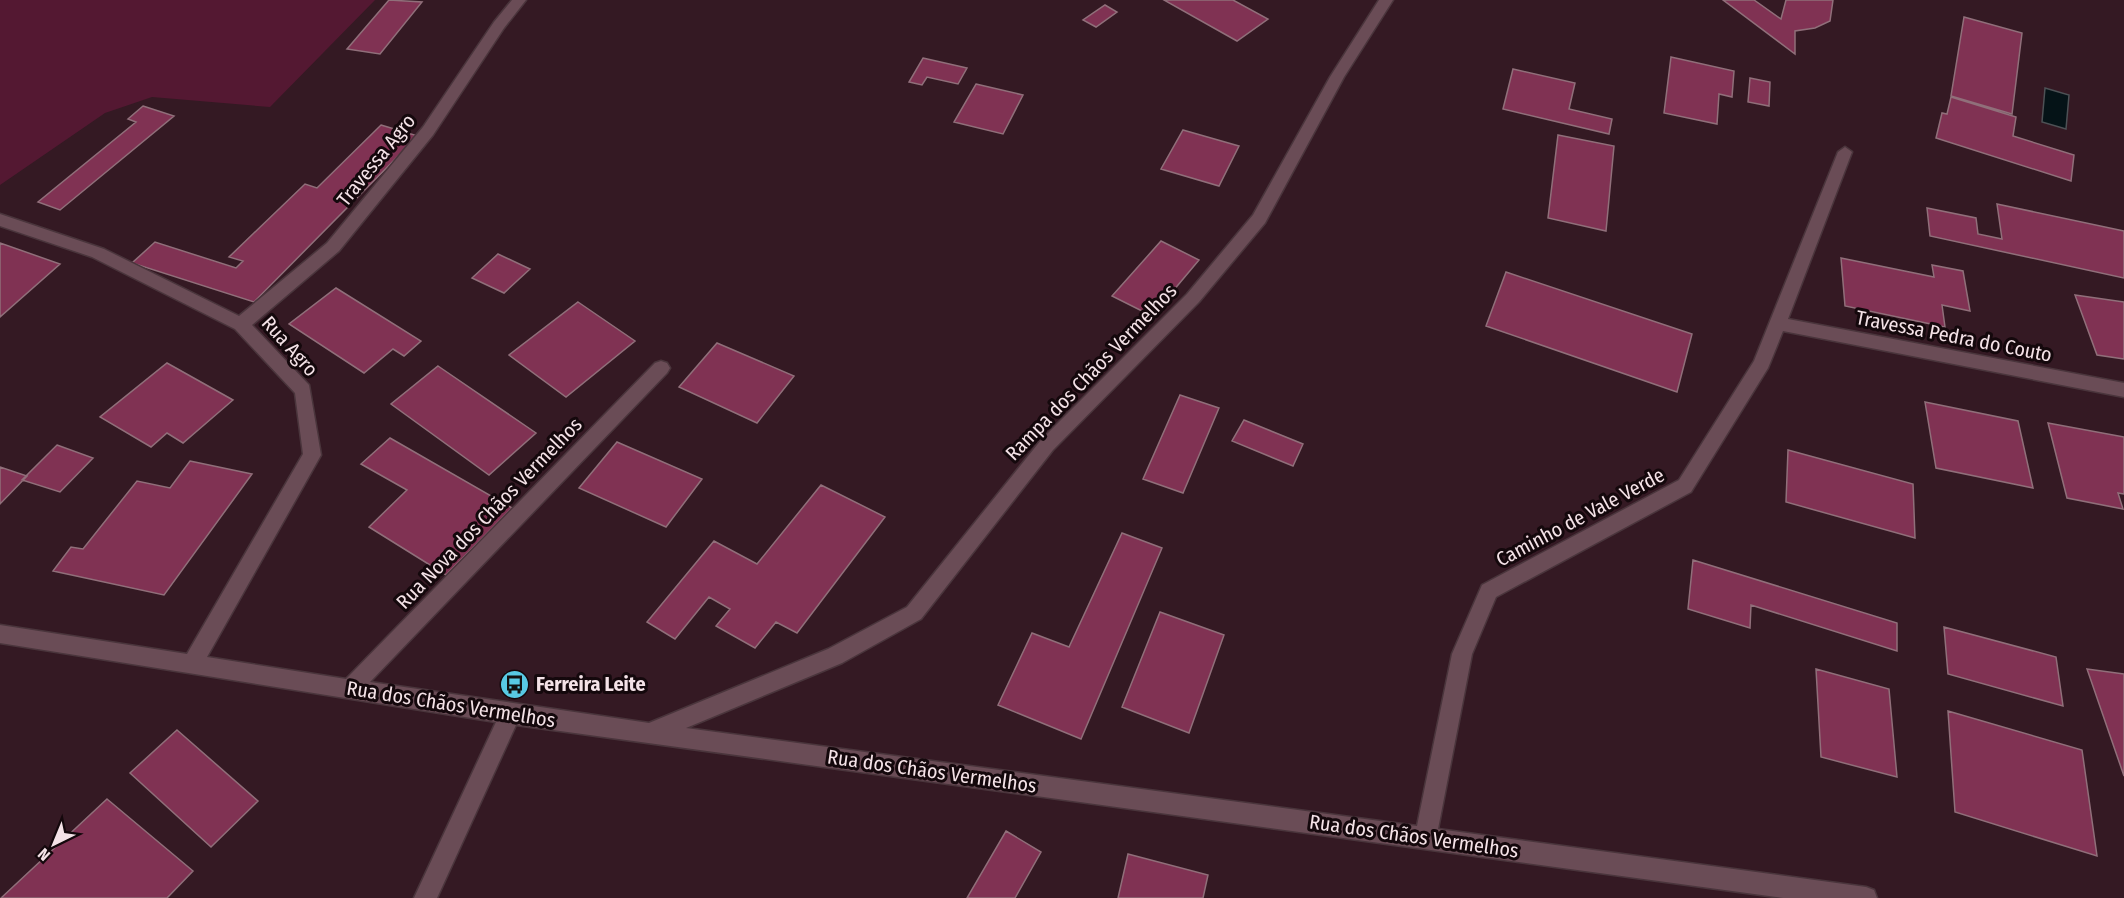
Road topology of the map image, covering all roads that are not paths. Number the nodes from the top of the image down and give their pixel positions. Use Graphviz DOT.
graph roads {
  1 [pos="519,0"];
  2 [pos="1386,0"];
  3 [pos="1845,152"];
  4 [pos="0,220"];
  5 [pos="1777,323"];
  6 [pos="241,324"];
  7 [pos="661,368"];
  8 [pos="2124,390"];
  9 [pos="0,634"];
  10 [pos="192,664"];
  11 [pos="350,689"];
  12 [pos="510,714"];
  13 [pos="649,733"];
  14 [pos="1426,837"];
  15 [pos="425,898"];
  16 [pos="1866,898"];
  1 -- 6 [label="street, Travessa Agro"];
  2 -- 13 [label="street, Rampa dos Chãos Vermelhos"];
  3 -- 5 [label="street, Caminho de Vale Verde"];
  4 -- 6 [label="street, Rua Agro"];
  5 -- 8 [label="street, Travessa Pedra do Couto"];
  5 -- 14 [label="street, Caminho de Vale Verde"];
  6 -- 10 [label="street, Rua Agro"];
  7 -- 11 [label="street, Rua Nova dos Chãos Vermelhos"];
  9 -- 10 [label="street, Rua dos Chãos Vermelhos"];
  10 -- 11 [label="street, Rua dos Chãos Vermelhos"];
  11 -- 12 [label="street, Rua dos Chãos Vermelhos"];
  12 -- 13 [label="street, Rua dos Chãos Vermelhos"];
  12 -- 15 [label="street"];
  13 -- 14 [label="street, Rua dos Chãos Vermelhos"];
  14 -- 16 [label="street, Rua dos Chãos Vermelhos"];
}
